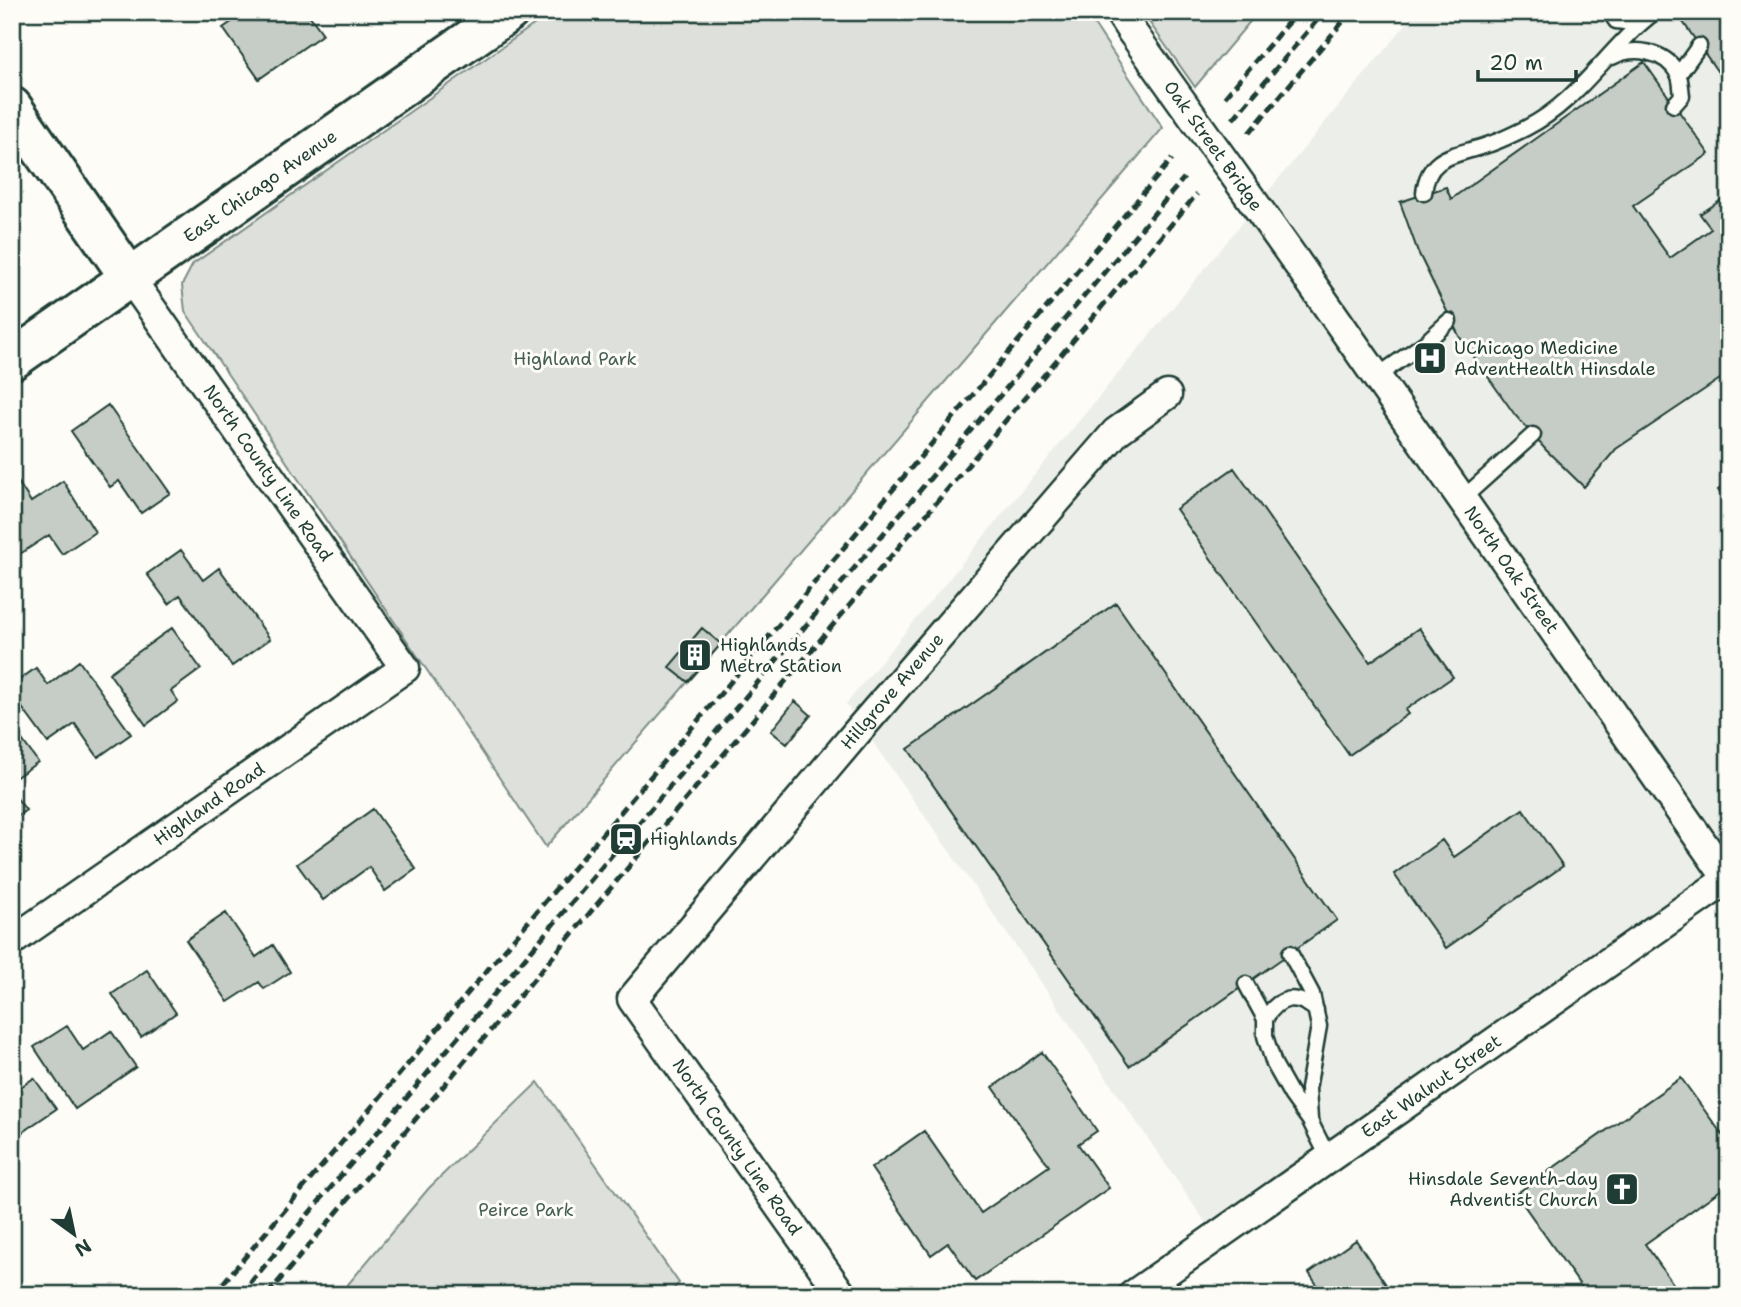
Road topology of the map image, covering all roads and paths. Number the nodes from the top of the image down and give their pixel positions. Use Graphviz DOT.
graph roads {
  1 [pos="509,12"];
  2 [pos="1610,12"];
  3 [pos="1653,14"];
  4 [pos="1126,22"];
  5 [pos="1699,46"];
  6 [pos="1608,58"];
  7 [pos="1679,75"];
  8 [pos="1674,105"];
  9 [pos="12,107"];
  10 [pos="1424,193"];
  11 [pos="1294,260"];
  12 [pos="130,278"];
  13 [pos="1450,321"];
  14 [pos="12,360"];
  15 [pos="1376,377"];
  16 [pos="1167,395"];
  17 [pos="1533,435"];
  18 [pos="1462,499"];
  19 [pos="405,668"];
  20 [pos="1728,879"];
  21 [pos="12,941"];
  22 [pos="1290,953"];
  23 [pos="1246,984"];
  24 [pos="632,999"];
  25 [pos="1316,1010"];
  26 [pos="1265,1019"];
  27 [pos="1310,1121"];
  28 [pos="1328,1157"];
  29 [pos="842,1295"];
  30 [pos="1133,1295"];
  1 -- 12 [label="main road, East Chicago Avenue"];
  2 -- 3 [label="lane"];
  3 -- 6 [label="lane"];
  4 -- 11 [label="street, Oak Street Bridge, bridge"];
  5 -- 7 [label="lane"];
  6 -- 7 [label="lane"];
  6 -- 10 [label="lane"];
  7 -- 8 [label="lane"];
  9 -- 12 [label="main road"];
  11 -- 15 [label="street, North Oak Street"];
  12 -- 14 [label="main road, East Chicago Avenue"];
  12 -- 19 [label="street, North County Line Road"];
  13 -- 15 [label="lane"];
  15 -- 18 [label="street, North Oak Street"];
  16 -- 24 [label="street, Hillgrove Avenue"];
  17 -- 18 [label="lane"];
  18 -- 20 [label="street, North Oak Street"];
  19 -- 21 [label="street, Highland Road"];
  20 -- 28 [label="street, East Walnut Street"];
  22 -- 25 [label="lane"];
  23 -- 26 [label="lane"];
  24 -- 29 [label="street, North County Line Road"];
  25 -- 26 [label="lane"];
  25 -- 27 [label="lane"];
  26 -- 27 [label="lane"];
  27 -- 28 [label="lane"];
  28 -- 30 [label="street, East Walnut Street"];
}
